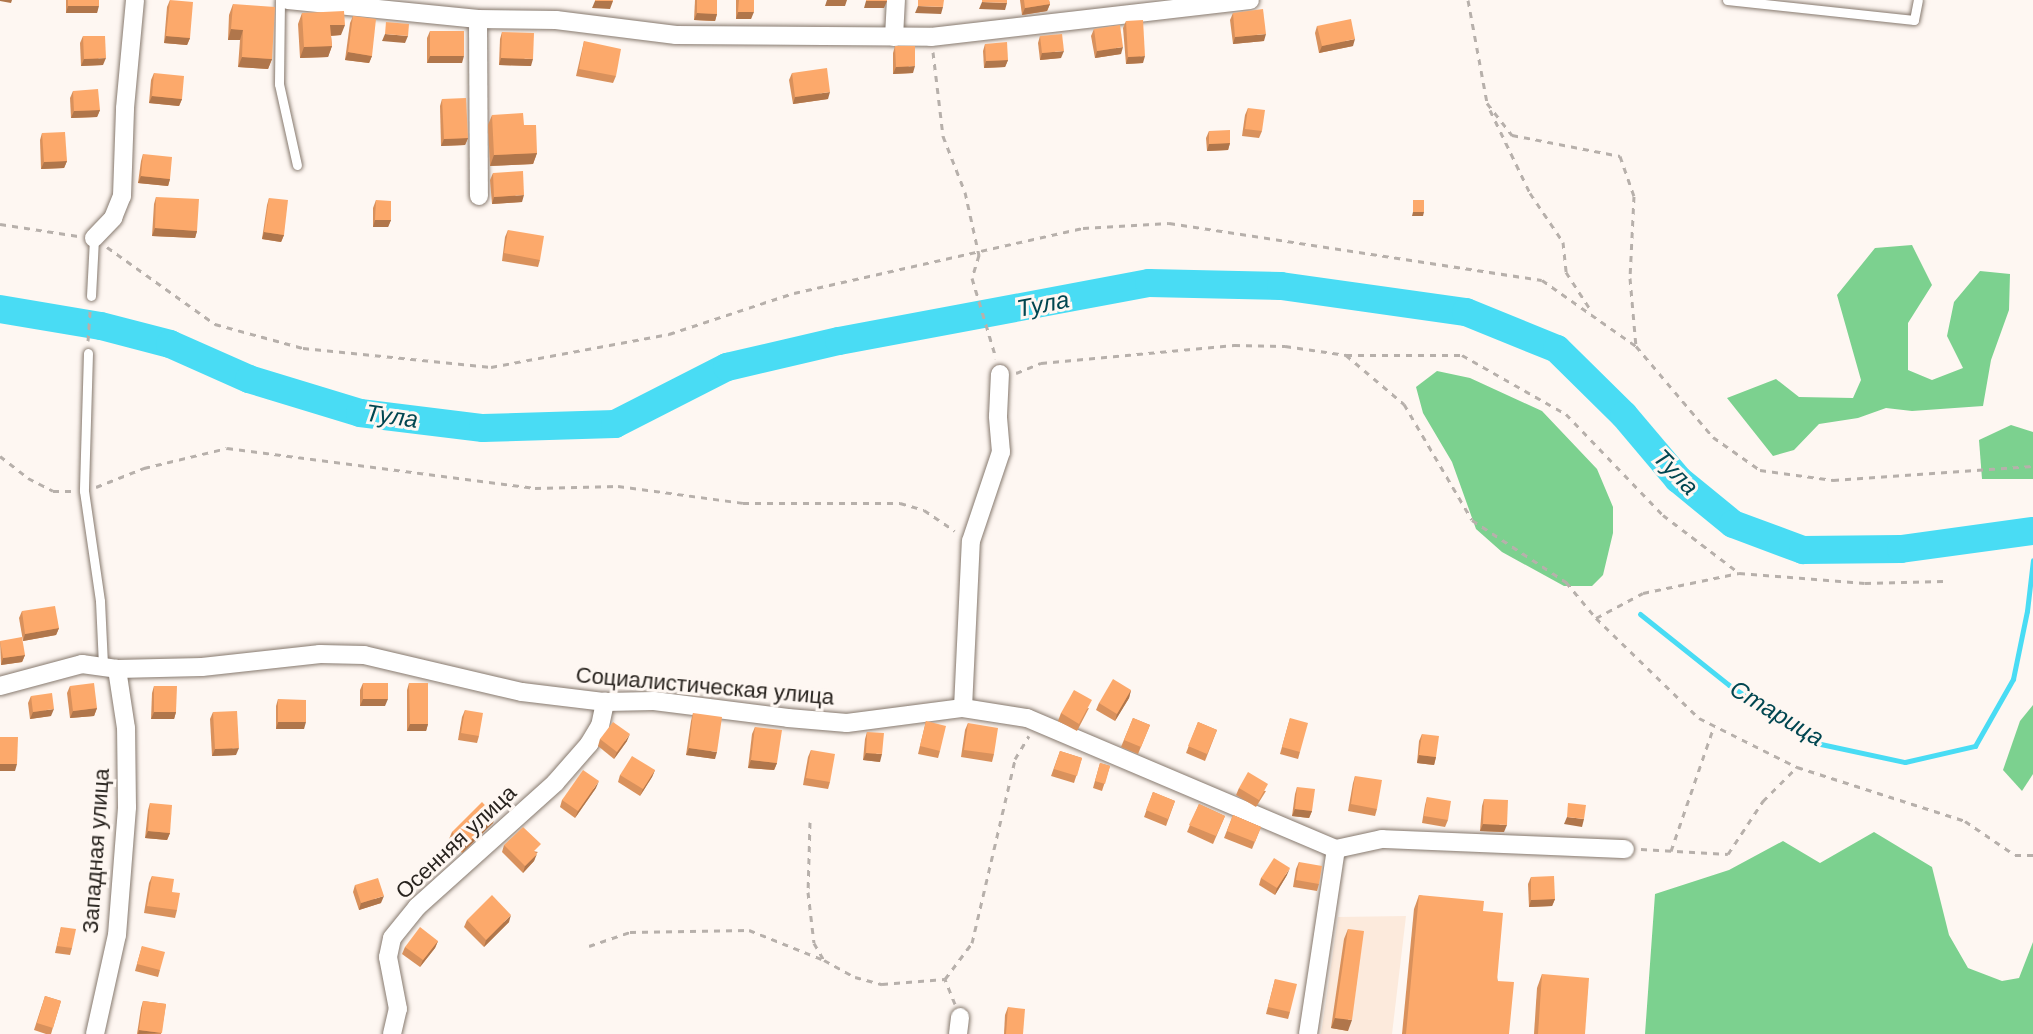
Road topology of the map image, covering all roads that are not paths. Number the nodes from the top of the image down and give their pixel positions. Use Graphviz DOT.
graph roads {
  1 [pos="135,0"];
  2 [pos="280,0"];
  3 [pos="288,0"];
  4 [pos="896,0"];
  5 [pos="1250,0"];
  6 [pos="1727,0"];
  7 [pos="1918,0"];
  8 [pos="334,2"];
  9 [pos="478,19"];
  10 [pos="894,37"];
  11 [pos="297,165"];
  12 [pos="479,196"];
  13 [pos="94,238"];
  14 [pos="91,296"];
  15 [pos="88,353"];
  16 [pos="1000,374"];
  17 [pos="110,667"];
  18 [pos="0,686"];
  19 [pos="605,702"];
  20 [pos="963,708"];
  21 [pos="1336,849"];
  22 [pos="1625,849"];
  23 [pos="95,1034"];
  24 [pos="392,1034"];
  25 [pos="1308,1034"];
  1 -- 13 [label="street"];
  2 -- 11 [label="lane"];
  3 -- 8 [label="street"];
  4 -- 10 [label="street"];
  5 -- 10 [label="street"];
  6 -- 7 [label="lane"];
  8 -- 9 [label="street"];
  9 -- 10 [label="street"];
  9 -- 12 [label="street"];
  13 -- 14 [label="lane"];
  15 -- 17 [label="lane"];
  16 -- 20 [label="street"];
  17 -- 18 [label="street, Социалистическая улица"];
  17 -- 19 [label="street, Социалистическая улица"];
  17 -- 23 [label="street, Западная улица"];
  19 -- 20 [label="street, Социалистическая улица"];
  19 -- 24 [label="street, Осенняя улица"];
  20 -- 21 [label="street, Социалистическая улица"];
  21 -- 22 [label="street"];
  21 -- 25 [label="street"];
}
